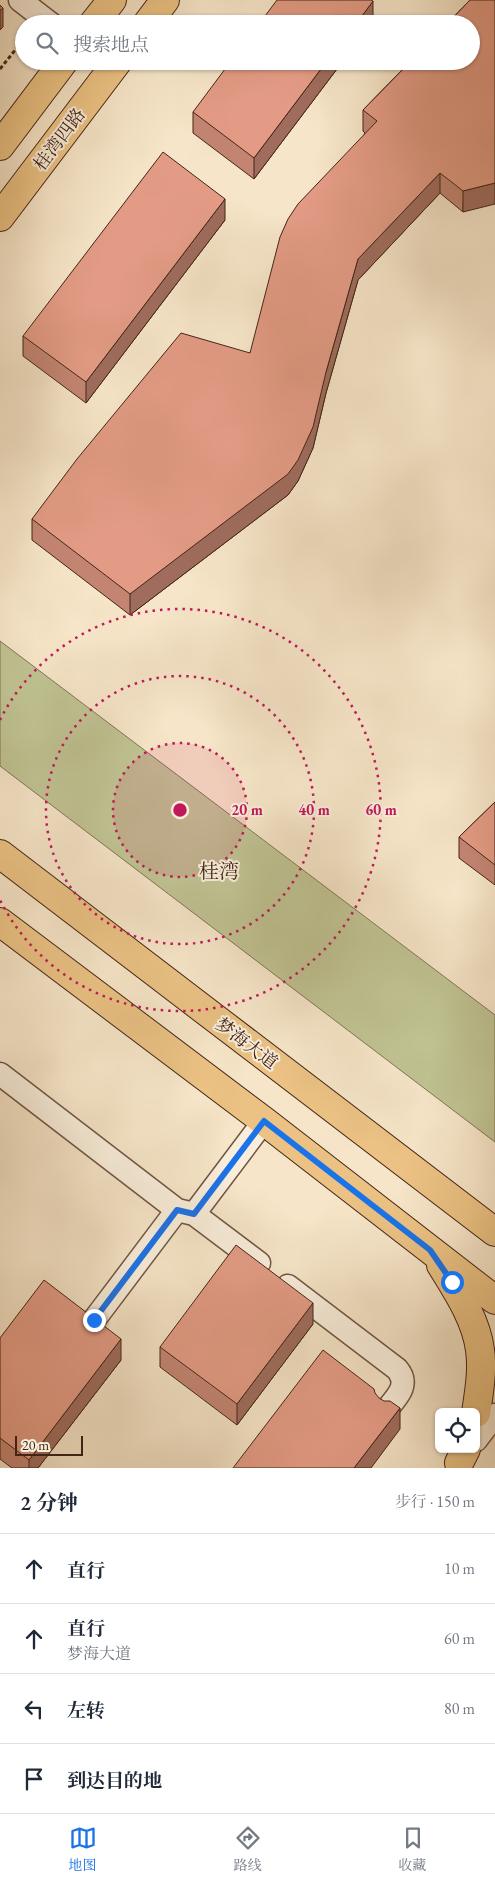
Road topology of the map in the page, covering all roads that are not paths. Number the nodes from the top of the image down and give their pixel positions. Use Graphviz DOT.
graph roads {
  1 [pos="20,0"];
  2 [pos="112,0"];
  3 [pos="165,0"];
  4 [pos="39,15"];
  5 [pos="100,15"];
  6 [pos="154,15"];
  7 [pos="57,70"];
  8 [pos="111,70"];
  9 [pos="0,146"];
  10 [pos="0,217"];
  11 [pos="0,854"];
  12 [pos="0,922"];
  13 [pos="0,1074"];
  14 [pos="264,1121"];
  15 [pos="464,1208"];
  16 [pos="186,1212"];
  17 [pos="495,1223"];
  18 [pos="495,1232"];
  19 [pos="430,1250"];
  20 [pos="495,1300"];
  21 [pos="94,1320"];
  22 [pos="476,1408"];
  23 [pos="388,1409"];
  24 [pos="495,1415"];
  25 [pos="480,1435"];
  1 -- 4 [label="street"];
  2 -- 5 [label="main road"];
  3 -- 6 [label="main road"];
  7 -- 9 [label="main road"];
  8 -- 10 [label="main road, 桂湾四路"];
  11 -- 15 [label="main road, 梦海大道"];
  12 -- 14 [label="main road"];
  13 -- 16 [label="street"];
  14 -- 16 [label="street"];
  14 -- 19 [label="main road"];
  15 -- 17 [label="main road"];
  15 -- 18 [label="main road, 梦海大道"];
  16 -- 21 [label="street"];
  16 -- 23 [label="street"];
  19 -- 20 [label="main road"];
  19 -- 22 [label="main road"];
  24 -- 25 [label="street"];
}
